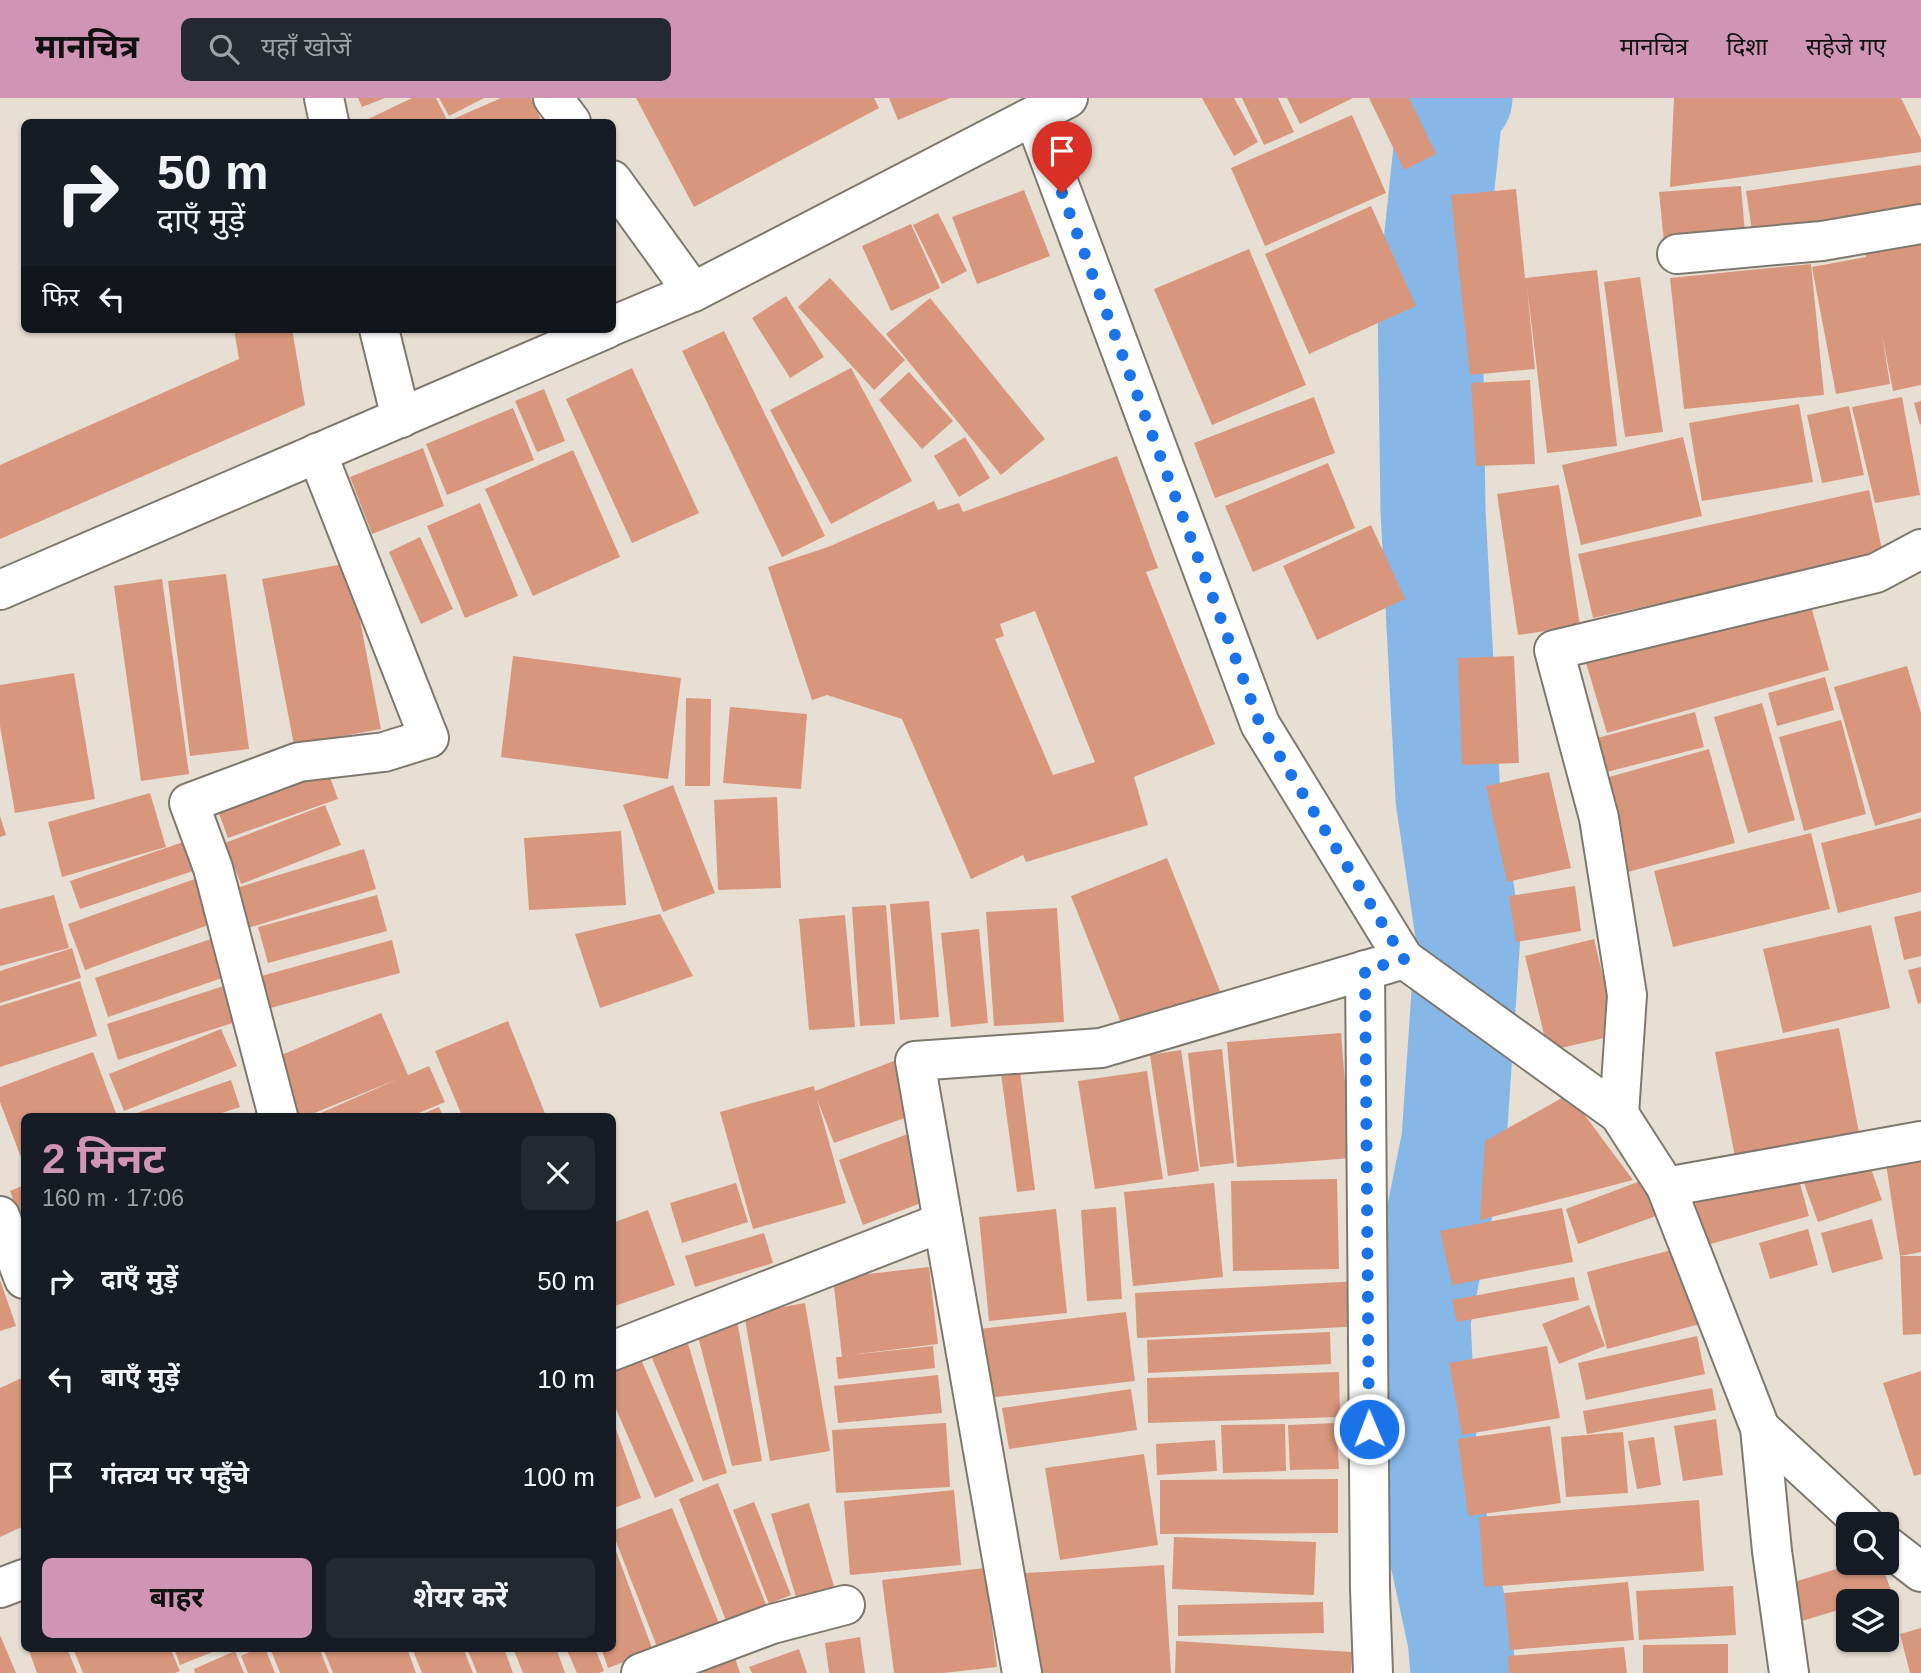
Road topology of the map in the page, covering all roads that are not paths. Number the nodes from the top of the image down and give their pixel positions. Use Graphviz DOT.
graph roads {
  1 [pos="324,98"];
  2 [pos="553,98"];
  3 [pos="1068,98"];
  4 [pos="1034,117"];
  5 [pos="329,119"];
  6 [pos="569,119"];
  7 [pos="616,186"];
  8 [pos="1921,224"];
  9 [pos="1677,254"];
  10 [pos="693,292"];
  11 [pos="616,324"];
  12 [pos="380,333"];
  13 [pos="597,333"];
  14 [pos="401,418"];
  15 [pos="317,453"];
  16 [pos="1921,549"];
  17 [pos="0,590"];
  18 [pos="1414,967"];
  19 [pos="1365,970"];
  20 [pos="277,1113"];
  21 [pos="1619,1114"];
  22 [pos="1921,1141"];
  23 [pos="1666,1187"];
  24 [pos="0,1216"];
  25 [pos="943,1222"];
  26 [pos="21,1271"];
  27 [pos="616,1349"];
  28 [pos="1760,1428"];
  29 [pos="1851,1512"];
  30 [pos="1899,1555"];
  31 [pos="1921,1572"];
  32 [pos="21,1580"];
  33 [pos="0,1588"];
  34 [pos="845,1605"];
  35 [pos="641,1673"];
  36 [pos="1022,1673"];
  37 [pos="1373,1673"];
  38 [pos="1789,1673"];
  1 -- 5 [label="street"];
  2 -- 6 [label="street"];
  3 -- 4 [label="street"];
  4 -- 10 [label="street"];
  4 -- 18 [label="street"];
  7 -- 10 [label="street"];
  8 -- 9 [label="street"];
  10 -- 11 [label="street"];
  12 -- 14 [label="street"];
  13 -- 14 [label="street"];
  14 -- 15 [label="street"];
  15 -- 17 [label="street"];
  15 -- 20 [label="street"];
  16 -- 21 [label="street"];
  18 -- 19 [label="street"];
  18 -- 21 [label="street"];
  19 -- 25 [label="street"];
  19 -- 37 [label="street"];
  21 -- 23 [label="street"];
  22 -- 23 [label="street"];
  23 -- 28 [label="street"];
  24 -- 26 [label="street"];
  25 -- 27 [label="street"];
  25 -- 36 [label="street"];
  28 -- 29 [label="street"];
  28 -- 38 [label="street"];
  30 -- 31 [label="street"];
  32 -- 33 [label="street"];
  34 -- 35 [label="street"];
}
